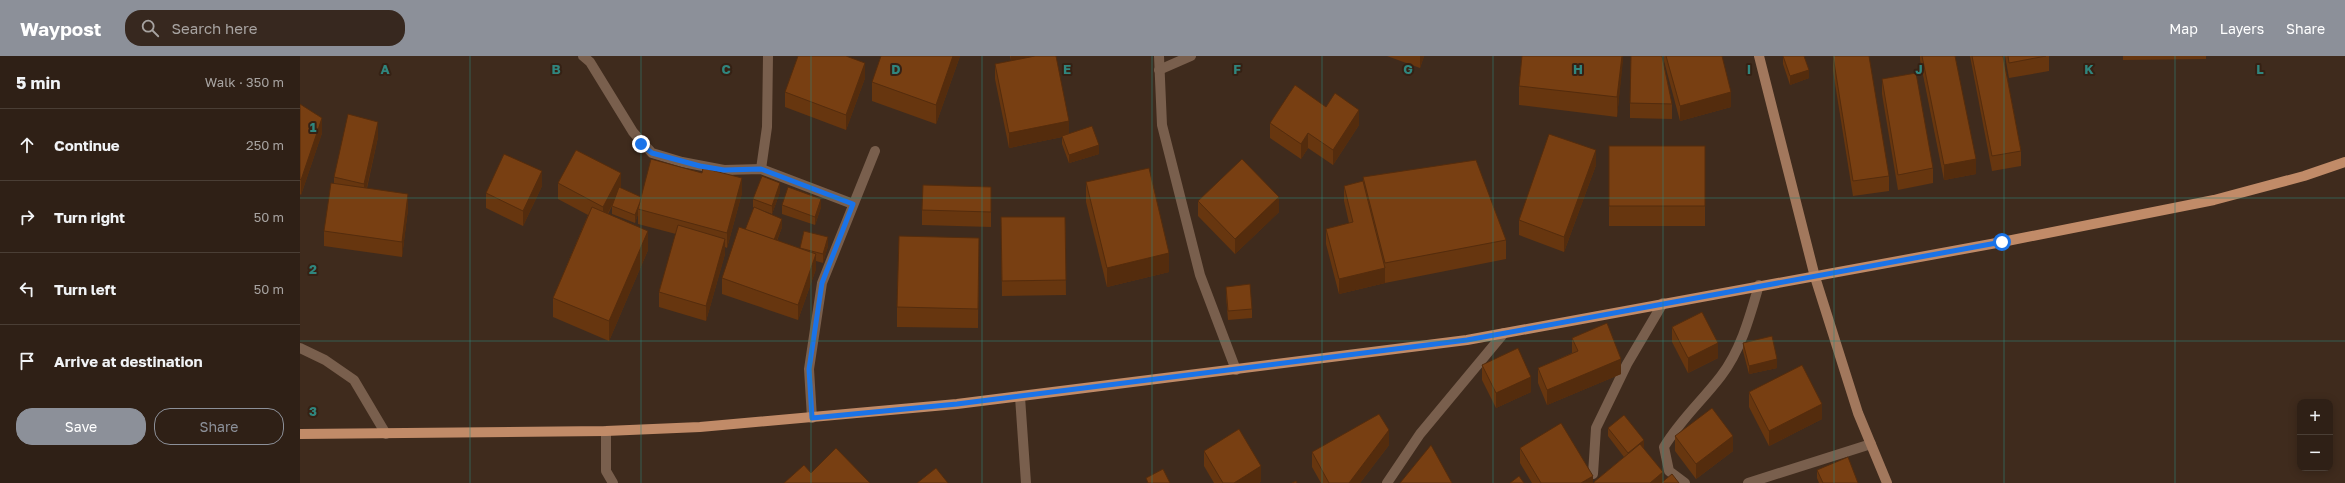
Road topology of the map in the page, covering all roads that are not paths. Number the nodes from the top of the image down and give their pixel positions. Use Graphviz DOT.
graph roads {
  1 [pos="583,56"];
  2 [pos="768,56"];
  3 [pos="1159,56"];
  4 [pos="1191,56"];
  5 [pos="1759,56"];
  6 [pos="1159,70"];
  7 [pos="875,151"];
  8 [pos="2345,162"];
  9 [pos="761,169"];
  10 [pos="853,204"];
  11 [pos="1815,277"];
  12 [pos="1759,286"];
  13 [pos="1663,303"];
  14 [pos="1504,333"];
  15 [pos="300,348"];
  16 [pos="1236,370"];
  17 [pos="1020,396"];
  18 [pos="812,418"];
  19 [pos="606,431"];
  20 [pos="300,434"];
  21 [pos="386,434"];
  22 [pos="1871,444"];
  23 [pos="1593,474"];
  24 [pos="613,483"];
  25 [pos="1026,483"];
  26 [pos="1387,483"];
  27 [pos="1685,483"];
  28 [pos="1748,483"];
  29 [pos="1887,483"];
  1 -- 9 [label="street"];
  2 -- 9 [label="street"];
  3 -- 6 [label="street"];
  4 -- 6 [label="street"];
  5 -- 11 [label="main road"];
  6 -- 16 [label="street"];
  7 -- 10 [label="street"];
  8 -- 11 [label="main road"];
  9 -- 10 [label="street"];
  10 -- 18 [label="street"];
  11 -- 12 [label="main road"];
  11 -- 22 [label="main road"];
  12 -- 13 [label="main road"];
  12 -- 27 [label="street"];
  13 -- 14 [label="main road"];
  13 -- 23 [label="street"];
  14 -- 16 [label="main road"];
  14 -- 26 [label="street"];
  15 -- 21 [label="street"];
  16 -- 17 [label="main road"];
  17 -- 18 [label="main road"];
  17 -- 25 [label="street"];
  18 -- 19 [label="main road"];
  19 -- 21 [label="main road"];
  19 -- 24 [label="street"];
  20 -- 21 [label="main road"];
  22 -- 28 [label="street"];
  22 -- 29 [label="main road"];
}
